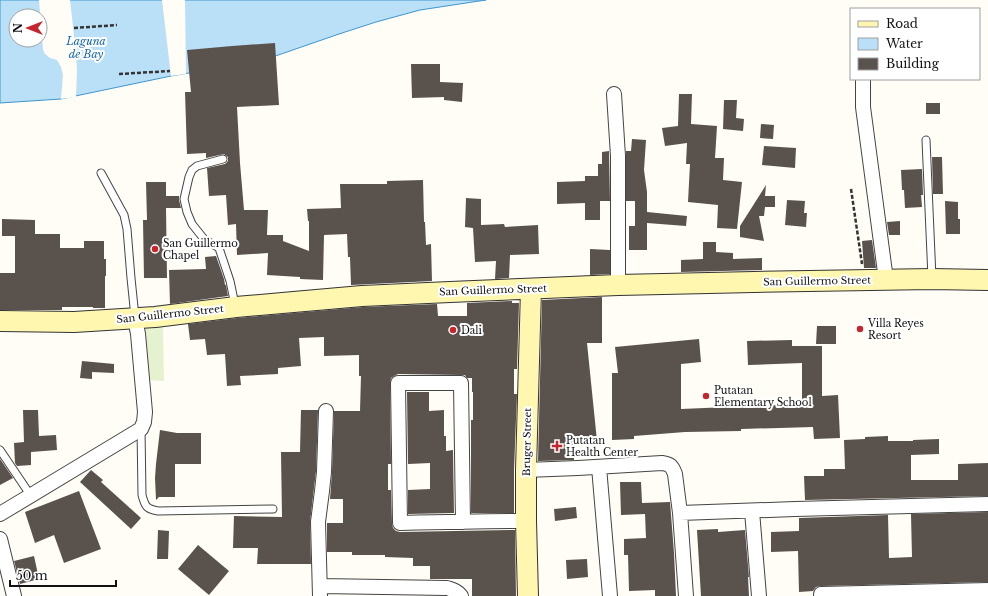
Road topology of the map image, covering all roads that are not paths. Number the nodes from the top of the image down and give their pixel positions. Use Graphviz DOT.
graph roads {
  1 [pos="864,80"];
  2 [pos="614,94"];
  3 [pos="926,140"];
  4 [pos="223,159"];
  5 [pos="101,173"];
  6 [pos="932,279"];
  7 [pos="886,280"];
  8 [pos="988,280"];
  9 [pos="618,285"];
  10 [pos="531,288"];
  11 [pos="236,307"];
  12 [pos="135,318"];
  13 [pos="0,321"];
  14 [pos="326,411"];
  15 [pos="141,429"];
  16 [pos="0,450"];
  17 [pos="599,467"];
  18 [pos="526,470"];
  19 [pos="31,496"];
  20 [pos="988,504"];
  21 [pos="273,509"];
  22 [pos="752,511"];
  23 [pos="680,513"];
  24 [pos="0,514"];
  25 [pos="526,521"];
  26 [pos="463,522"];
  27 [pos="0,538"];
  28 [pos="988,590"];
  29 [pos="320,591"];
  30 [pos="388,592"];
  31 [pos="821,594"];
  32 [pos="836,595"];
  33 [pos="14,596"];
  34 [pos="460,596"];
  35 [pos="528,596"];
  36 [pos="610,596"];
  37 [pos="686,596"];
  38 [pos="759,596"];
  1 -- 7 [label="street"];
  2 -- 9 [label="street"];
  3 -- 6 [label="lane"];
  4 -- 11 [label="lane"];
  5 -- 12 [label="lane"];
  6 -- 7 [label="main road, San Guillermo Street"];
  6 -- 8 [label="main road, San Guillermo Street"];
  7 -- 9 [label="main road, San Guillermo Street"];
  9 -- 10 [label="main road, San Guillermo Street"];
  10 -- 11 [label="main road, San Guillermo Street"];
  10 -- 18 [label="main road, Bruger Street"];
  11 -- 12 [label="main road, San Guillermo Street"];
  12 -- 13 [label="main road, San Guillermo Street"];
  12 -- 15 [label="street"];
  14 -- 29 [label="street"];
  15 -- 19 [label="street"];
  15 -- 21 [label="lane"];
  16 -- 19 [label="lane"];
  17 -- 18 [label="street"];
  17 -- 23 [label="street"];
  17 -- 36 [label="street"];
  18 -- 25 [label="main road, Bruger Street"];
  19 -- 24 [label="street"];
  20 -- 22 [label="street"];
  22 -- 23 [label="street"];
  22 -- 38 [label="street"];
  23 -- 37 [label="street"];
  25 -- 26 [label="street"];
  25 -- 35 [label="main road, Bruger Street"];
  26 -- 26 [label="street"];
  27 -- 33 [label="street"];
  28 -- 32 [label="street"];
  29 -- 30 [label="street"];
  30 -- 34 [label="street"];
  31 -- 32 [label="street"];
}
